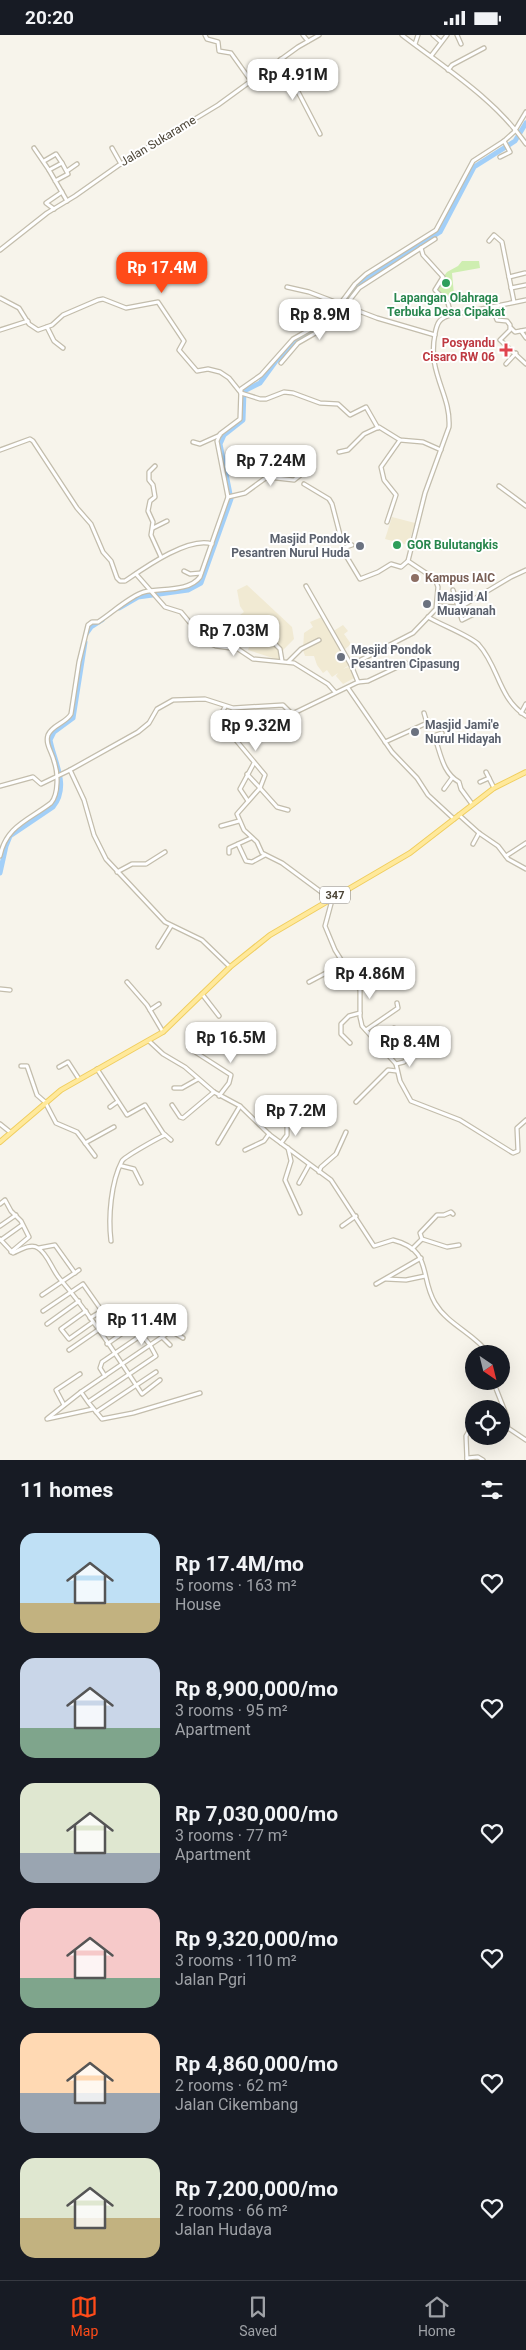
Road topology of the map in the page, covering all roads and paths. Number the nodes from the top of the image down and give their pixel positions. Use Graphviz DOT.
graph roads {
  1 [pos="205,35"];
  2 [pos="303,35"];
  3 [pos="319,35"];
  4 [pos="402,35"];
  5 [pos="418,35"];
  6 [pos="433,35"];
  7 [pos="447,35"];
  8 [pos="457,35"];
  9 [pos="308,41"];
  10 [pos="441,43"];
  11 [pos="415,44"];
  12 [pos="461,44"];
  13 [pos="484,48"];
  14 [pos="431,56"];
  15 [pos="281,59"];
  16 [pos="448,70"];
  17 [pos="252,81"];
  18 [pos="526,112"];
  19 [pos="516,130"];
  20 [pos="320,134"];
  21 [pos="524,138"];
  22 [pos="526,144"];
  23 [pos="506,145"];
  24 [pos="34,148"];
  25 [pos="112,149"];
  26 [pos="500,157"];
  27 [pos="44,161"];
  28 [pos="62,163"];
  29 [pos="77,164"];
  30 [pos="121,164"];
  31 [pos="49,170"];
  32 [pos="67,171"];
  33 [pos="55,181"];
  34 [pos="62,192"];
  35 [pos="67,201"];
  36 [pos="54,209"];
  37 [pos="435,239"];
  38 [pos="489,241"];
  39 [pos="422,245"];
  40 [pos="0,250"];
  41 [pos="525,273"];
  42 [pos="509,277"];
  43 [pos="526,285"];
  44 [pos="287,287"];
  45 [pos="511,288"];
  46 [pos="0,298"];
  47 [pos="526,300"];
  48 [pos="514,302"];
  49 [pos="341,306"];
  50 [pos="492,307"];
  51 [pos="450,315"];
  52 [pos="28,321"];
  53 [pos="47,327"];
  54 [pos="511,329"];
  55 [pos="0,330"];
  56 [pos="526,330"];
  57 [pos="521,331"];
  58 [pos="435,335"];
  59 [pos="526,338"];
  60 [pos="63,348"];
  61 [pos="516,353"];
  62 [pos="281,363"];
  63 [pos="506,364"];
  64 [pos="526,364"];
  65 [pos="242,394"];
  66 [pos="378,428"];
  67 [pos="220,434"];
  68 [pos="400,440"];
  69 [pos="193,442"];
  70 [pos="442,447"];
  71 [pos="0,450"];
  72 [pos="339,452"];
  73 [pos="155,465"];
  74 [pos="303,473"];
  75 [pos="304,484"];
  76 [pos="499,485"];
  77 [pos="230,497"];
  78 [pos="526,506"];
  79 [pos="167,521"];
  80 [pos="387,522"];
  81 [pos="152,528"];
  82 [pos="212,544"];
  83 [pos="352,545"];
  84 [pos="343,548"];
  85 [pos="161,557"];
  86 [pos="409,562"];
  87 [pos="526,570"];
  88 [pos="184,571"];
  89 [pos="136,573"];
  90 [pos="201,573"];
  91 [pos="306,586"];
  92 [pos="453,590"];
  93 [pos="151,592"];
  94 [pos="437,606"];
  95 [pos="458,607"];
  96 [pos="480,611"];
  97 [pos="428,617"];
  98 [pos="272,625"];
  99 [pos="265,634"];
  100 [pos="319,640"];
  101 [pos="261,644"];
  102 [pos="282,661"];
  103 [pos="288,662"];
  104 [pos="406,663"];
  105 [pos="351,665"];
  106 [pos="399,667"];
  107 [pos="401,673"];
  108 [pos="358,682"];
  109 [pos="348,688"];
  110 [pos="335,692"];
  111 [pos="526,704"];
  112 [pos="225,707"];
  113 [pos="424,713"];
  114 [pos="521,713"];
  115 [pos="526,716"];
  116 [pos="442,733"];
  117 [pos="385,742"];
  118 [pos="254,763"];
  119 [pos="70,770"];
  120 [pos="486,772"];
  121 [pos="526,773"];
  122 [pos="248,774"];
  123 [pos="56,777"];
  124 [pos="489,777"];
  125 [pos="452,778"];
  126 [pos="480,782"];
  127 [pos="0,786"];
  128 [pos="260,788"];
  129 [pos="494,788"];
  130 [pos="444,789"];
  131 [pos="248,801"];
  132 [pos="472,804"];
  133 [pos="288,810"];
  134 [pos="458,815"];
  135 [pos="454,819"];
  136 [pos="239,821"];
  137 [pos="222,826"];
  138 [pos="479,833"];
  139 [pos="251,838"];
  140 [pos="473,843"];
  141 [pos="526,843"];
  142 [pos="238,844"];
  143 [pos="165,852"];
  144 [pos="229,853"];
  145 [pos="265,855"];
  146 [pos="0,856"];
  147 [pos="506,856"];
  148 [pos="526,869"];
  149 [pos="117,872"];
  150 [pos="330,898"];
  151 [pos="171,926"];
  152 [pos="158,947"];
  153 [pos="344,964"];
  154 [pos="230,967"];
  155 [pos="310,982"];
  156 [pos="127,983"];
  157 [pos="0,989"];
  158 [pos="10,990"];
  159 [pos="202,994"];
  160 [pos="397,1003"];
  161 [pos="159,1004"];
  162 [pos="150,1010"];
  163 [pos="360,1013"];
  164 [pos="219,1016"];
  165 [pos="394,1028"];
  166 [pos="366,1030"];
  167 [pos="163,1032"];
  168 [pos="150,1040"];
  169 [pos="350,1043"];
  170 [pos="380,1046"];
  171 [pos="189,1048"];
  172 [pos="412,1053"];
  173 [pos="396,1065"];
  174 [pos="22,1066"];
  175 [pos="59,1067"];
  176 [pos="98,1069"];
  177 [pos="397,1071"];
  178 [pos="79,1079"];
  179 [pos="198,1079"];
  180 [pos="174,1088"];
  181 [pos="214,1093"];
  182 [pos="220,1095"];
  183 [pos="44,1102"];
  184 [pos="117,1102"];
  185 [pos="356,1102"];
  186 [pos="172,1105"];
  187 [pos="240,1106"];
  188 [pos="110,1107"];
  189 [pos="526,1120"];
  190 [pos="287,1121"];
  191 [pos="0,1124"];
  192 [pos="114,1127"];
  193 [pos="10,1132"];
  194 [pos="346,1132"];
  195 [pos="269,1134"];
  196 [pos="164,1135"];
  197 [pos="171,1140"];
  198 [pos="0,1142"];
  199 [pos="85,1143"];
  200 [pos="218,1143"];
  201 [pos="281,1143"];
  202 [pos="288,1147"];
  203 [pos="245,1150"];
  204 [pos="95,1156"];
  205 [pos="309,1165"];
  206 [pos="122,1166"];
  207 [pos="319,1172"];
  208 [pos="141,1183"];
  209 [pos="299,1183"];
  210 [pos="0,1204"];
  211 [pos="300,1213"];
  212 [pos="453,1213"];
  213 [pos="16,1215"];
  214 [pos="356,1216"];
  215 [pos="22,1225"];
  216 [pos="0,1226"];
  217 [pos="342,1226"];
  218 [pos="0,1239"];
  219 [pos="422,1239"];
  220 [pos="111,1241"];
  221 [pos="459,1245"];
  222 [pos="39,1248"];
  223 [pos="412,1249"];
  224 [pos="11,1252"];
  225 [pos="421,1258"];
  226 [pos="79,1270"];
  227 [pos="75,1273"];
  228 [pos="425,1276"];
  229 [pos="386,1279"];
  230 [pos="62,1281"];
  231 [pos="376,1284"];
  232 [pos="72,1291"];
  233 [pos="42,1295"];
  234 [pos="78,1301"];
  235 [pos="43,1311"];
  236 [pos="86,1311"];
  237 [pos="102,1311"];
  238 [pos="151,1312"];
  239 [pos="171,1315"];
  240 [pos="90,1318"];
  241 [pos="93,1322"];
  242 [pos="47,1324"];
  243 [pos="134,1325"];
  244 [pos="111,1326"];
  245 [pos="98,1330"];
  246 [pos="142,1335"];
  247 [pos="118,1336"];
  248 [pos="162,1337"];
  249 [pos="183,1338"];
  250 [pos="107,1344"];
  251 [pos="150,1345"];
  252 [pos="170,1345"];
  253 [pos="479,1345"];
  254 [pos="69,1350"];
  255 [pos="114,1355"];
  256 [pos="121,1365"];
  257 [pos="156,1372"];
  258 [pos="80,1374"];
  259 [pos="128,1375"];
  260 [pos="105,1376"];
  261 [pos="160,1380"];
  262 [pos="136,1385"];
  263 [pos="81,1392"];
  264 [pos="200,1393"];
  265 [pos="88,1402"];
  266 [pos="64,1405"];
  267 [pos="92,1409"];
  268 [pos="96,1412"];
  269 [pos="510,1429"];
  270 [pos="526,1440"];
  271 [pos="466,1445"];
  272 [pos="467,1459"];
  273 [pos="483,1460"];
  1 -- 17 [label="street"];
  2 -- 9 [label="street"];
  3 -- 9 [label="street, Jalan Sukarame"];
  4 -- 11 [label="street"];
  5 -- 11 [label="street"];
  6 -- 10 [label="street"];
  7 -- 10 [label="street"];
  8 -- 12 [label="street"];
  9 -- 15 [label="street, Jalan Sukarame"];
  10 -- 14 [label="street"];
  11 -- 14 [label="street"];
  13 -- 16 [label="street"];
  14 -- 16 [label="street"];
  15 -- 17 [label="street, Jalan Sukarame"];
  15 -- 20 [label="street"];
  16 -- 19 [label="street"];
  17 -- 30 [label="street, Jalan Sukarame"];
  18 -- 19 [label="street"];
  19 -- 21 [label="street"];
  19 -- 23 [label="street"];
  21 -- 22 [label="street"];
  23 -- 26 [label="street"];
  23 -- 39 [label="street"];
  24 -- 27 [label="street"];
  25 -- 30 [label="street"];
  27 -- 28 [label="street"];
  27 -- 31 [label="street"];
  28 -- 31 [label="street"];
  28 -- 32 [label="street"];
  29 -- 32 [label="street"];
  30 -- 35 [label="street, Jalan Sukarame"];
  31 -- 33 [label="street"];
  32 -- 33 [label="street"];
  33 -- 34 [label="street"];
  34 -- 35 [label="street"];
  34 -- 36 [label="street"];
  35 -- 36 [label="street, Jalan Sukarame"];
  36 -- 40 [label="street, Jalan Sukarame"];
  37 -- 39 [label="street"];
  38 -- 42 [label="street"];
  39 -- 49 [label="street"];
  39 -- 49 [label="street"];
  39 -- 51 [label="street"];
  41 -- 42 [label="street"];
  42 -- 45 [label="street"];
  43 -- 45 [label="street"];
  44 -- 49 [label="street"];
  45 -- 48 [label="street"];
  46 -- 52 [label="street"];
  47 -- 48 [label="street"];
  48 -- 50 [label="street"];
  49 -- 58 [label="street"];
  49 -- 62 [label="street"];
  49 -- 65 [label="street"];
  50 -- 51 [label="street"];
  50 -- 54 [label="street"];
  51 -- 58 [label="street"];
  52 -- 53 [label="street"];
  52 -- 55 [label="street"];
  53 -- 60 [label="street"];
  53 -- 65 [label="street"];
  54 -- 57 [label="street"];
  54 -- 61 [label="street"];
  56 -- 57 [label="street"];
  57 -- 59 [label="street"];
  58 -- 70 [label="street"];
  61 -- 63 [label="street"];
  61 -- 64 [label="street"];
  65 -- 66 [label="street"];
  65 -- 67 [label="street"];
  66 -- 68 [label="street"];
  66 -- 72 [label="street"];
  67 -- 69 [label="street"];
  67 -- 77 [label="street"];
  68 -- 70 [label="street"];
  68 -- 80 [label="street"];
  70 -- 86 [label="street"];
  71 -- 89 [label="street"];
  73 -- 81 [label="street"];
  74 -- 77 [label="street"];
  75 -- 84 [label="street"];
  76 -- 78 [label="street"];
  77 -- 82 [label="street"];
  79 -- 81 [label="street"];
  81 -- 85 [label="street"];
  82 -- 85 [label="street"];
  82 -- 90 [label="street"];
  83 -- 84 [label="street"];
  84 -- 86 [label="street"];
  85 -- 89 [label="street"];
  86 -- 94 [label="street"];
  87 -- 95 [label="street"];
  88 -- 90 [label="street"];
  89 -- 93 [label="street"];
  90 -- 93 [label="street"];
  91 -- 105 [label="street"];
  92 -- 95 [label="street"];
  93 -- 102 [label="street"];
  93 -- 123 [label="street"];
  94 -- 95 [label="street"];
  94 -- 97 [label="street"];
  95 -- 96 [label="street"];
  97 -- 105 [label="street"];
  97 -- 114 [label="street"];
  98 -- 99 [label="street"];
  99 -- 101 [label="street"];
  99 -- 102 [label="street"];
  100 -- 103 [label="street"];
  102 -- 103 [label="street"];
  103 -- 110 [label="street"];
  104 -- 106 [label="street"];
  105 -- 108 [label="street"];
  106 -- 107 [label="street"];
  106 -- 108 [label="street"];
  108 -- 109 [label="street"];
  109 -- 110 [label="street"];
  109 -- 117 [label="street"];
  110 -- 112 [label="street"];
  111 -- 114 [label="street"];
  112 -- 118 [label="street"];
  112 -- 119 [label="street"];
  113 -- 117 [label="street"];
  114 -- 115 [label="street"];
  116 -- 125 [label="street"];
  117 -- 135 [label="street"];
  118 -- 122 [label="street"];
  118 -- 128 [label="street"];
  119 -- 123 [label="street"];
  119 -- 149 [label="street"];
  120 -- 124 [label="street"];
  121 -- 129 [label="main road, 347"];
  122 -- 128 [label="street"];
  122 -- 131 [label="street"];
  123 -- 127 [label="street"];
  123 -- 146 [label="street"];
  124 -- 126 [label="street"];
  124 -- 129 [label="street"];
  125 -- 130 [label="street"];
  125 -- 132 [label="street"];
  128 -- 131 [label="street"];
  128 -- 133 [label="street"];
  129 -- 132 [label="main road, 347"];
  131 -- 136 [label="street"];
  132 -- 134 [label="main road, 347"];
  134 -- 135 [label="main road, 347"];
  134 -- 138 [label="street"];
  135 -- 150 [label="main road, 347"];
  136 -- 137 [label="street"];
  136 -- 139 [label="street"];
  138 -- 140 [label="street"];
  138 -- 147 [label="street"];
  139 -- 142 [label="street"];
  139 -- 145 [label="street"];
  141 -- 147 [label="street"];
  142 -- 144 [label="street"];
  142 -- 145 [label="street"];
  143 -- 149 [label="street"];
  145 -- 150 [label="street"];
  147 -- 148 [label="street"];
  149 -- 151 [label="street"];
  150 -- 153 [label="street"];
  150 -- 154 [label="main road, 347"];
  151 -- 152 [label="street"];
  151 -- 154 [label="street"];
  153 -- 155 [label="street"];
  153 -- 163 [label="street"];
  154 -- 159 [label="main road, 347"];
  156 -- 162 [label="street"];
  157 -- 158 [label="street"];
  159 -- 164 [label="street"];
  159 -- 167 [label="main road, 347"];
  160 -- 166 [label="street"];
  161 -- 162 [label="street"];
  162 -- 167 [label="street"];
  163 -- 166 [label="street"];
  163 -- 169 [label="street"];
  165 -- 170 [label="street"];
  166 -- 170 [label="street"];
  167 -- 168 [label="main road, 347"];
  168 -- 176 [label="main road, 347"];
  168 -- 179 [label="street"];
  170 -- 173 [label="street"];
  171 -- 182 [label="street"];
  172 -- 173 [label="street"];
  173 -- 177 [label="street"];
  174 -- 183 [label="street"];
  175 -- 178 [label="street"];
  176 -- 178 [label="main road, 347"];
  176 -- 184 [label="street"];
  177 -- 185 [label="street"];
  177 -- 189 [label="street"];
  178 -- 183 [label="main road, 347"];
  179 -- 180 [label="street"];
  179 -- 181 [label="street"];
  181 -- 182 [label="street"];
  181 -- 186 [label="street"];
  182 -- 187 [label="street"];
  183 -- 193 [label="main road, 347"];
  183 -- 199 [label="street"];
  184 -- 188 [label="street"];
  184 -- 196 [label="street"];
  187 -- 195 [label="street"];
  187 -- 200 [label="street"];
  190 -- 201 [label="street"];
  191 -- 193 [label="street"];
  192 -- 199 [label="street"];
  193 -- 198 [label="main road, 347"];
  194 -- 207 [label="street"];
  195 -- 201 [label="street"];
  195 -- 203 [label="street"];
  196 -- 197 [label="street"];
  196 -- 206 [label="street"];
  199 -- 204 [label="street"];
  201 -- 202 [label="street"];
  202 -- 205 [label="street"];
  202 -- 211 [label="street"];
  205 -- 207 [label="street"];
  205 -- 209 [label="street"];
  206 -- 208 [label="street"];
  206 -- 220 [label="street"];
  207 -- 214 [label="street"];
  210 -- 213 [label="street"];
  212 -- 219 [label="street"];
  213 -- 215 [label="street"];
  213 -- 216 [label="street"];
  214 -- 217 [label="street"];
  214 -- 223 [label="street"];
  215 -- 218 [label="street"];
  215 -- 224 [label="street"];
  218 -- 224 [label="street"];
  219 -- 221 [label="street"];
  219 -- 223 [label="street"];
  222 -- 224 [label="street"];
  222 -- 227 [label="street"];
  222 -- 230 [label="street"];
  223 -- 225 [label="street"];
  225 -- 228 [label="street"];
  225 -- 229 [label="street"];
  226 -- 227 [label="street"];
  227 -- 230 [label="street"];
  228 -- 229 [label="street"];
  228 -- 253 [label="street"];
  229 -- 231 [label="street"];
  230 -- 232 [label="street"];
  230 -- 233 [label="street"];
  232 -- 234 [label="street"];
  232 -- 235 [label="street"];
  232 -- 237 [label="street"];
  234 -- 236 [label="street"];
  234 -- 242 [label="street"];
  236 -- 240 [label="street"];
  236 -- 241 [label="street"];
  237 -- 240 [label="street"];
  237 -- 244 [label="street"];
  238 -- 243 [label="street"];
  239 -- 246 [label="street"];
  240 -- 241 [label="street"];
  241 -- 245 [label="street"];
  243 -- 244 [label="street"];
  243 -- 246 [label="street"];
  243 -- 247 [label="street"];
  244 -- 247 [label="street"];
  245 -- 250 [label="street"];
  245 -- 254 [label="street"];
  246 -- 251 [label="street"];
  246 -- 255 [label="street"];
  247 -- 250 [label="street"];
  248 -- 249 [label="street"];
  248 -- 251 [label="street"];
  248 -- 252 [label="street"];
  250 -- 255 [label="street"];
  251 -- 256 [label="street"];
  251 -- 259 [label="street"];
  255 -- 256 [label="street"];
  255 -- 260 [label="street"];
  256 -- 259 [label="street"];
  256 -- 260 [label="street"];
  257 -- 262 [label="street"];
  258 -- 266 [label="street"];
  259 -- 262 [label="street"];
  259 -- 265 [label="street"];
  260 -- 263 [label="street"];
  261 -- 262 [label="street"];
  262 -- 268 [label="street"];
  263 -- 265 [label="street"];
  263 -- 266 [label="street"];
  264 -- 268 [label="street"];
  265 -- 267 [label="street"];
  266 -- 267 [label="street"];
  267 -- 268 [label="street"];
  269 -- 270 [label="street"];
  271 -- 272 [label="street"];
  272 -- 273 [label="street"];
}
